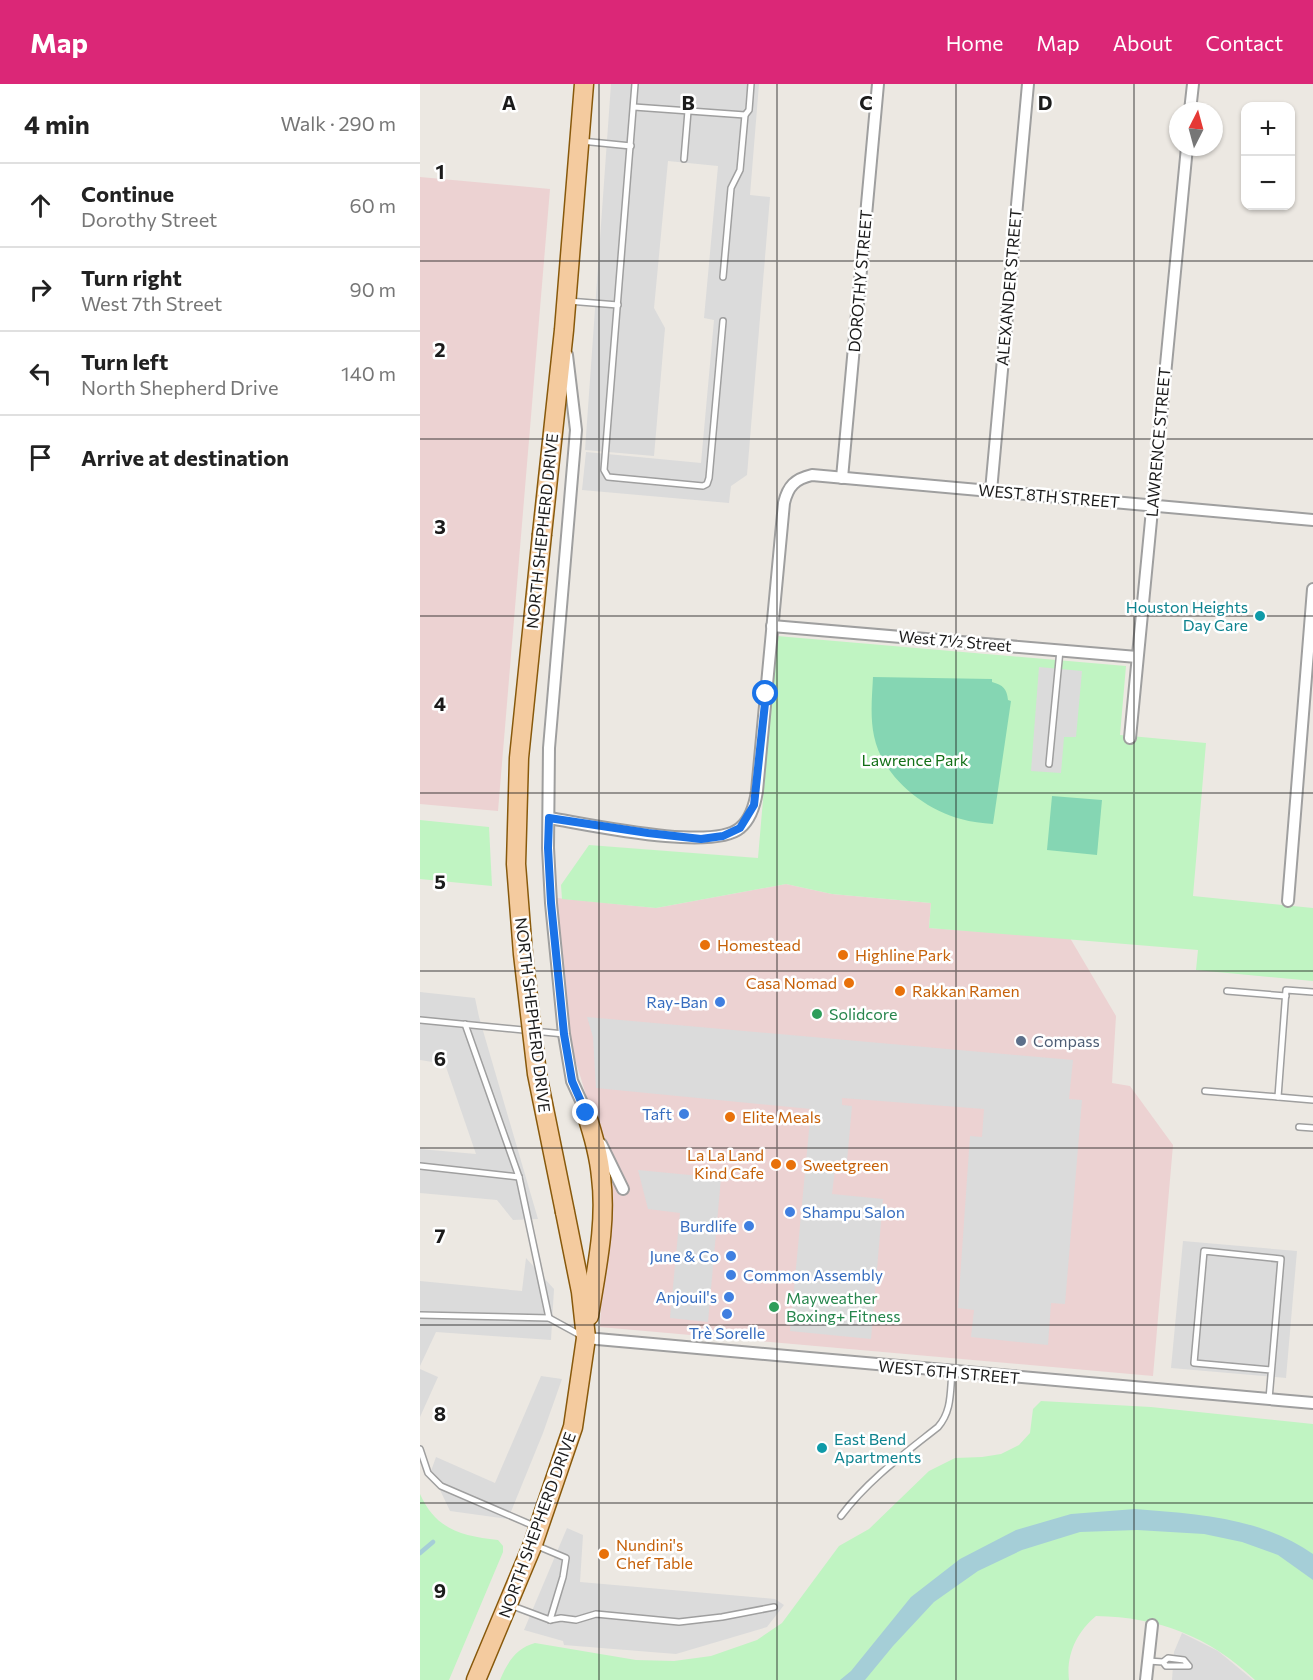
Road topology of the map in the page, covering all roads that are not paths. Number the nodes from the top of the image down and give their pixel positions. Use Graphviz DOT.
graph roads {
  1 [pos="584,84"];
  2 [pos="635,84"];
  3 [pos="751,84"];
  4 [pos="878,84"];
  5 [pos="1028,84"];
  6 [pos="1193,84"];
  7 [pos="1191,102"];
  8 [pos="634,107"];
  9 [pos="688,111"];
  10 [pos="745,115"];
  11 [pos="580,141"];
  12 [pos="631,146"];
  13 [pos="1186,156"];
  14 [pos="684,159"];
  15 [pos="723,277"];
  16 [pos="567,301"];
  17 [pos="618,305"];
  18 [pos="723,321"];
  19 [pos="564,330"];
  20 [pos="842,478"];
  21 [pos="991,491"];
  22 [pos="1152,506"];
  23 [pos="1313,520"];
  24 [pos="1313,589"];
  25 [pos="772,626"];
  26 [pos="1060,650"];
  27 [pos="1137,657"];
  28 [pos="1130,738"];
  29 [pos="1049,764"];
  30 [pos="549,818"];
  31 [pos="1288,901"];
  32 [pos="1227,991"];
  33 [pos="1313,992"];
  34 [pos="1286,996"];
  35 [pos="420,1020"];
  36 [pos="465,1024"];
  37 [pos="564,1034"];
  38 [pos="1205,1091"];
  39 [pos="1278,1097"];
  40 [pos="1313,1100"];
  41 [pos="586,1113"];
  42 [pos="1299,1127"];
  43 [pos="1313,1128"];
  44 [pos="420,1166"];
  45 [pos="519,1177"];
  46 [pos="623,1189"];
  47 [pos="420,1315"];
  48 [pos="549,1318"];
  49 [pos="586,1338"];
  50 [pos="1271,1370"];
  51 [pos="952,1372"];
  52 [pos="1269,1399"];
  53 [pos="1313,1403"];
  54 [pos="420,1449"];
  55 [pos="841,1516"];
  56 [pos="536,1536"];
  57 [pos="508,1605"];
  58 [pos="774,1607"];
  59 [pos="550,1620"];
  60 [pos="1152,1625"];
  61 [pos="1148,1661"];
  62 [pos="1163,1662"];
  63 [pos="476,1680"];
  64 [pos="1146,1680"];
  1 -- 11 [label="main road, NORTH SHEPHERD DRIVE"];
  2 -- 8 [label="lane"];
  3 -- 10 [label="lane"];
  4 -- 20 [label="street, DOROTHY STREET"];
  5 -- 21 [label="street, ALEXANDER STREET"];
  6 -- 7 [label="street"];
  8 -- 9 [label="lane"];
  8 -- 12 [label="lane"];
  9 -- 10 [label="lane"];
  9 -- 14 [label="lane"];
  10 -- 15 [label="lane"];
  11 -- 12 [label="lane"];
  11 -- 16 [label="main road, NORTH SHEPHERD DRIVE"];
  12 -- 17 [label="lane"];
  13 -- 22 [label="street, LAWRENCE STREET"];
  16 -- 17 [label="lane"];
  16 -- 19 [label="main road, NORTH SHEPHERD DRIVE"];
  17 -- 18 [label="lane"];
  19 -- 30 [label="street, NORTH SHEPHERD DRIVE"];
  19 -- 49 [label="main road, NORTH SHEPHERD DRIVE, bridge"];
  20 -- 21 [label="street, WEST 8TH STREET"];
  20 -- 25 [label="street, WEST 8TH STREET"];
  21 -- 22 [label="street, WEST 8TH STREET"];
  22 -- 23 [label="street, WEST 8TH STREET"];
  22 -- 27 [label="street, LAWRENCE STREET"];
  24 -- 31 [label="street"];
  25 -- 26 [label="street, West 7½ Street"];
  25 -- 30 [label="street"];
  26 -- 27 [label="street, West 7½ Street"];
  26 -- 29 [label="lane"];
  27 -- 28 [label="street, LAWRENCE STREET"];
  30 -- 37 [label="street, NORTH SHEPHERD DRIVE"];
  32 -- 34 [label="lane"];
  33 -- 34 [label="lane"];
  34 -- 39 [label="lane"];
  35 -- 36 [label="lane"];
  36 -- 37 [label="lane"];
  36 -- 45 [label="lane"];
  37 -- 41 [label="street, NORTH SHEPHERD DRIVE"];
  38 -- 39 [label="lane"];
  39 -- 40 [label="lane"];
  41 -- 46 [label="street, NORTH SHEPHERD DRIVE"];
  41 -- 49 [label="main road"];
  42 -- 43 [label="lane"];
  44 -- 45 [label="lane"];
  45 -- 48 [label="lane"];
  47 -- 48 [label="lane"];
  48 -- 49 [label="lane"];
  49 -- 51 [label="street, WEST 6TH STREET"];
  49 -- 56 [label="main road, NORTH SHEPHERD DRIVE"];
  50 -- 50 [label="lane"];
  50 -- 52 [label="lane"];
  51 -- 52 [label="street, WEST 6TH STREET"];
  51 -- 55 [label="lane"];
  52 -- 53 [label="street, WEST 6TH STREET"];
  54 -- 56 [label="lane"];
  56 -- 57 [label="main road, NORTH SHEPHERD DRIVE"];
  56 -- 59 [label="lane"];
  57 -- 59 [label="lane"];
  57 -- 63 [label="main road, NORTH SHEPHERD DRIVE"];
  58 -- 59 [label="lane"];
  60 -- 61 [label="street"];
  61 -- 62 [label="lane"];
  61 -- 64 [label="street"];
}
